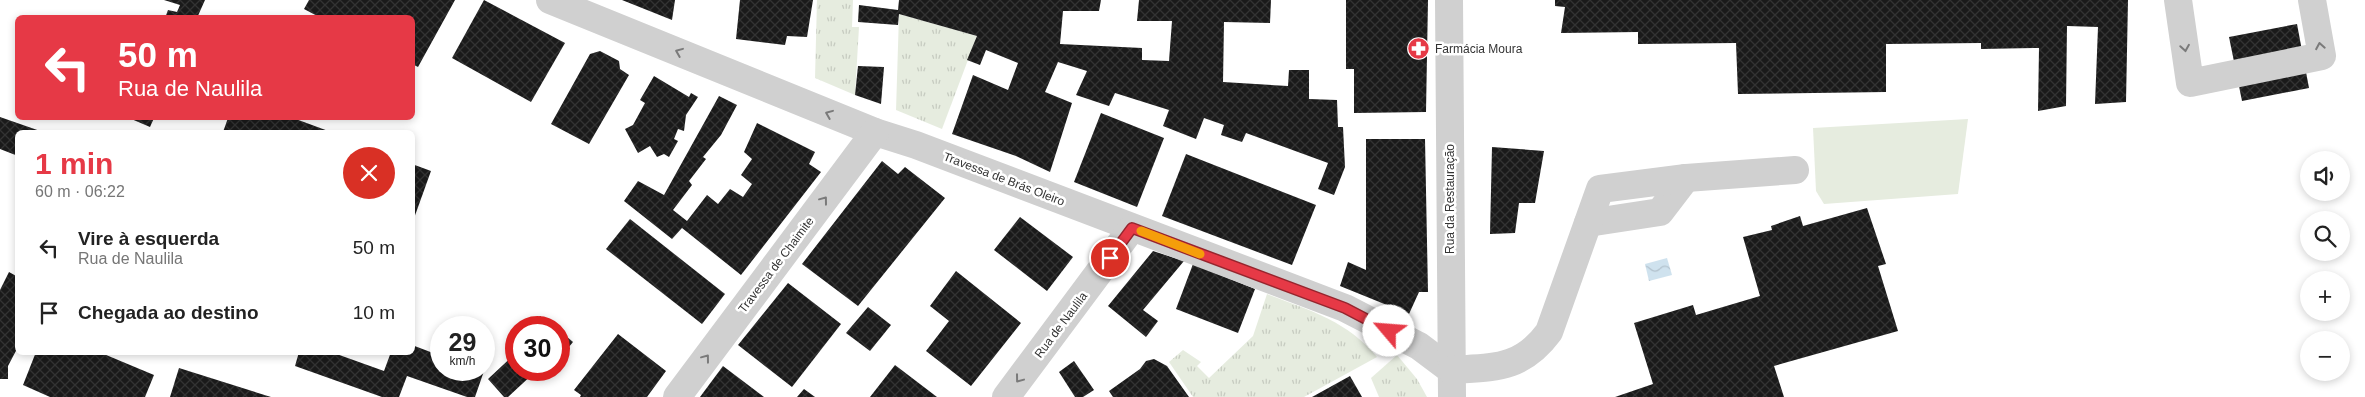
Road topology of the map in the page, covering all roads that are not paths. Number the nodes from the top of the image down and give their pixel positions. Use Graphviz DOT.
graph roads {
  1 [pos="550,0"];
  2 [pos="1449,0"];
  3 [pos="2178,0"];
  4 [pos="2312,0"];
  5 [pos="874,132"];
  6 [pos="1794,170"];
  7 [pos="1132,228"];
  8 [pos="1451,370"];
  9 [pos="677,397"];
  10 [pos="1006,397"];
  11 [pos="1452,397"];
  5 -- 1 [label="street, Travessa de Brás Oleiro, one-way"];
  2 -- 8 [label="street, Rua da Restauração"];
  3 -- 4 [label="street, one-way"];
  5 -- 7 [label="street, Travessa de Brás Oleiro"];
  9 -- 5 [label="street, Travessa de Chaimite, one-way"];
  6 -- 8 [label="street"];
  7 -- 8 [label="street, Travessa de Brás Oleiro"];
  7 -- 10 [label="street, Rua de Naulila, one-way"];
  8 -- 11 [label="street, Rua da Restauração"];
}
